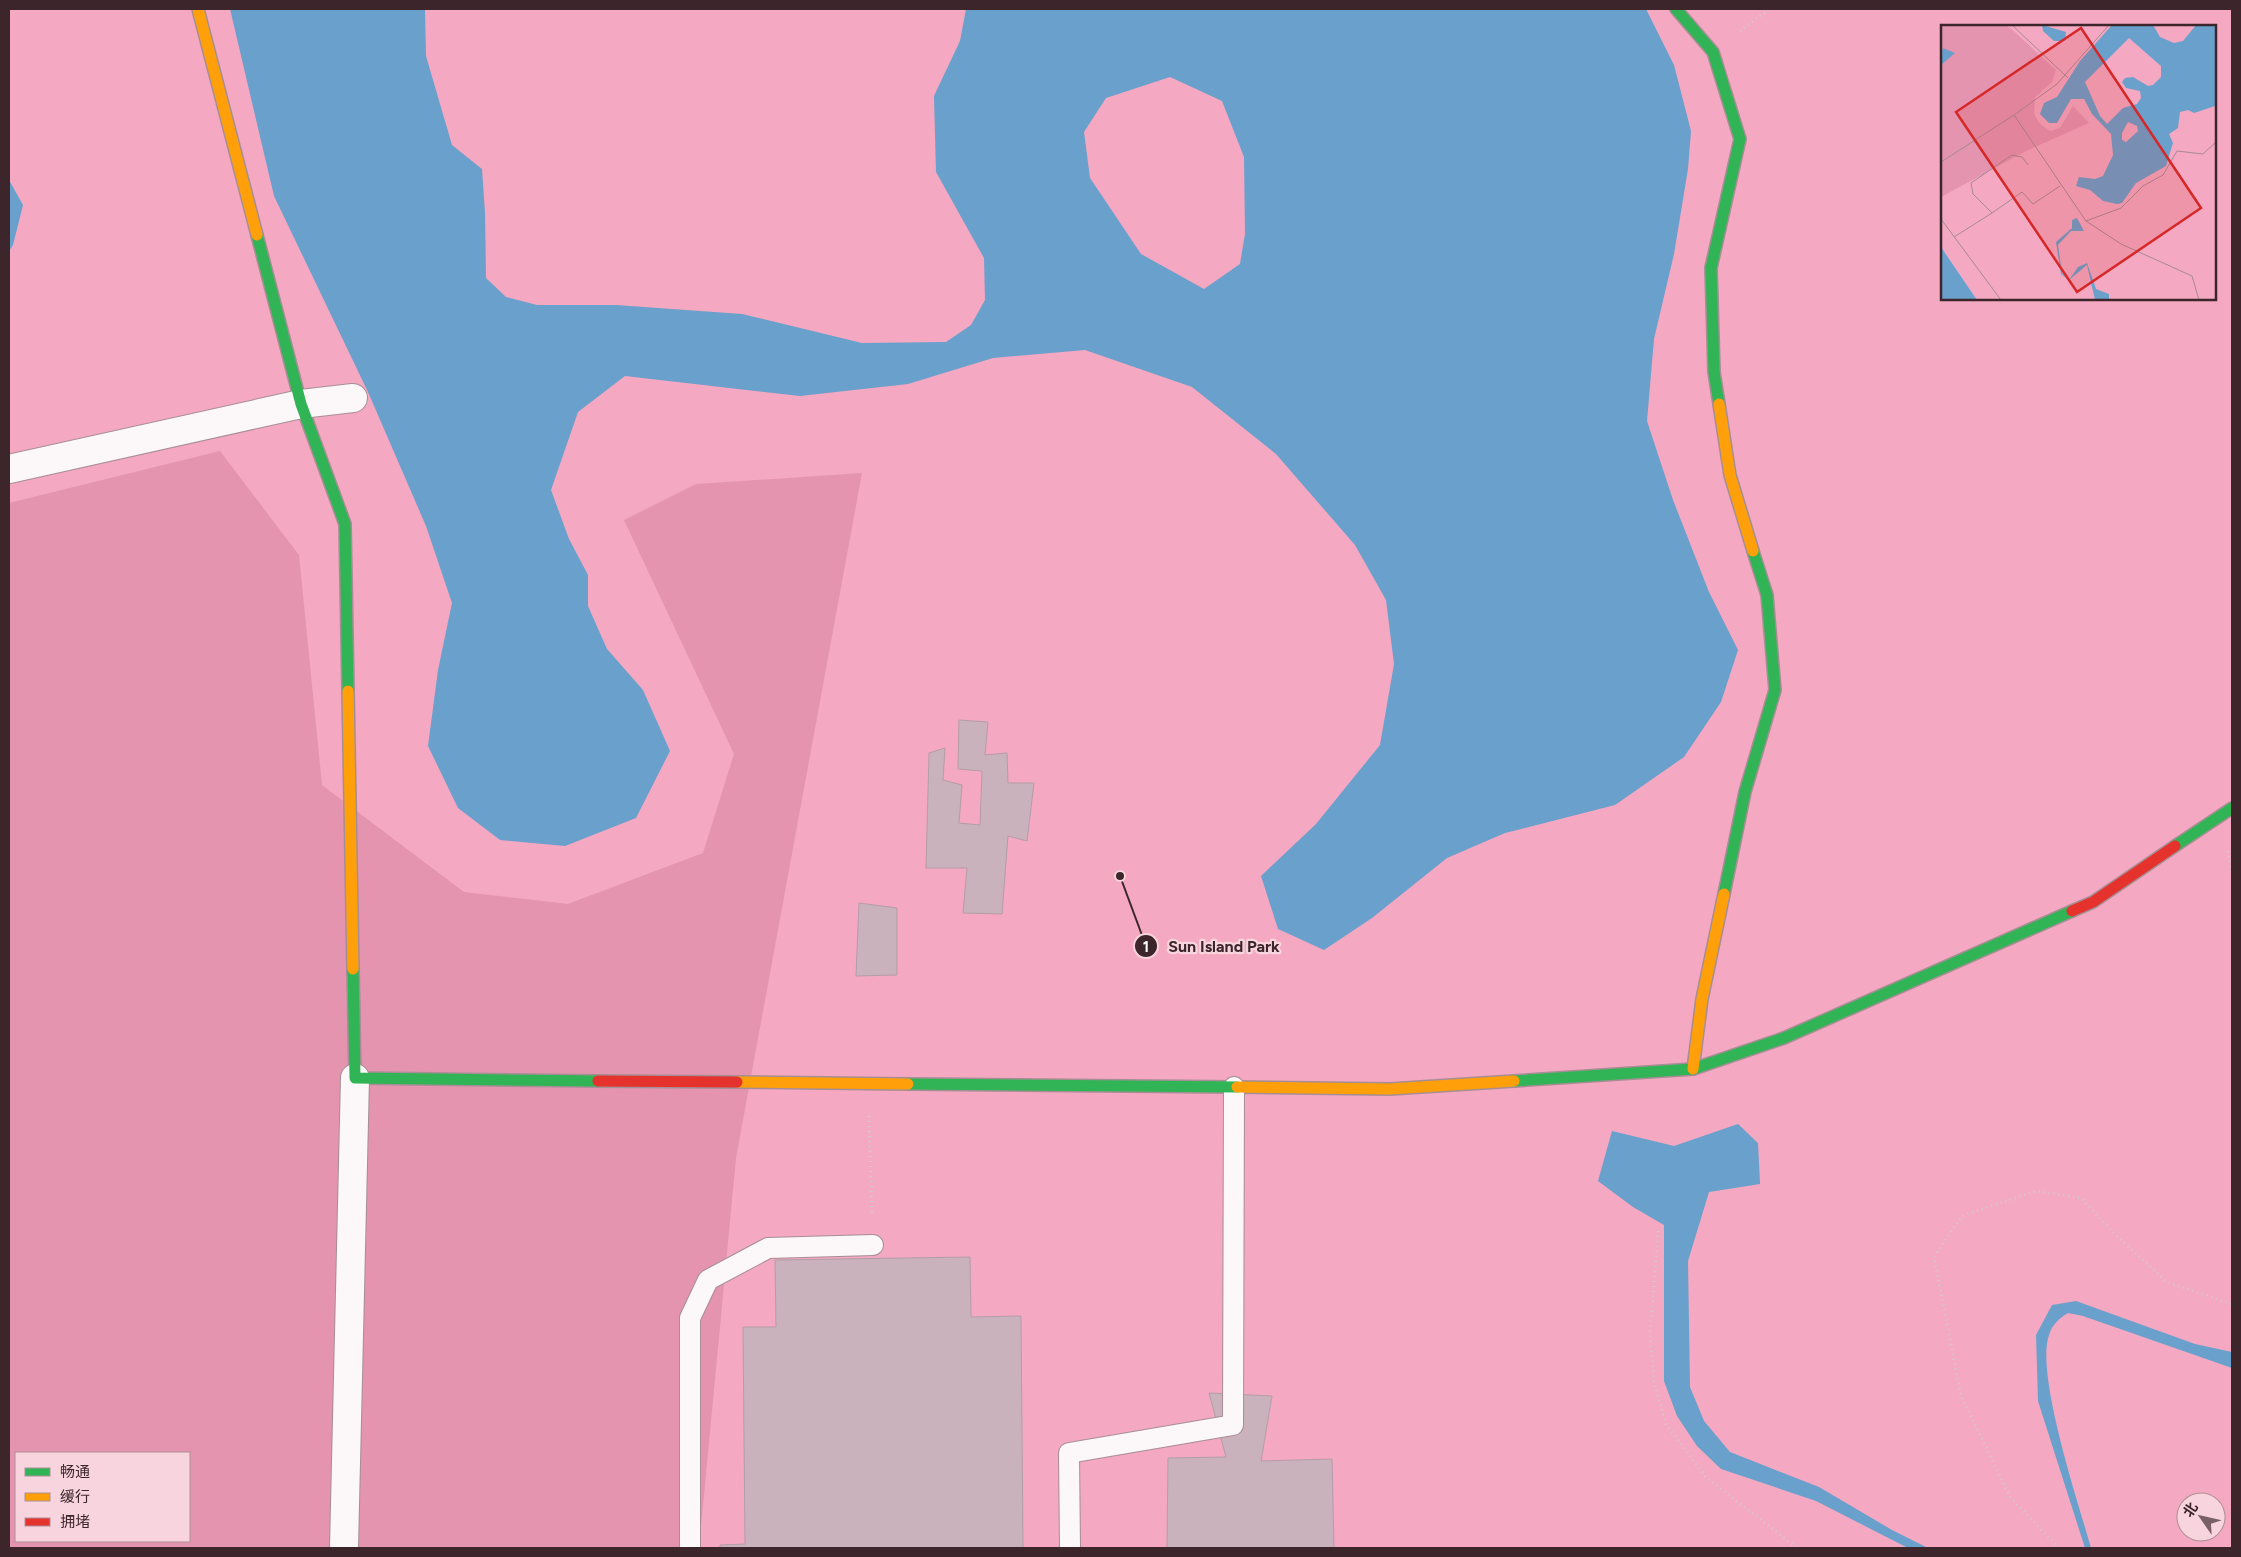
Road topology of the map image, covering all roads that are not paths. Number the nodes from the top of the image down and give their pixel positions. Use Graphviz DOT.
graph roads {
  1 [pos="198,9"];
  2 [pos="1676,9"];
  3 [pos="353,398"];
  4 [pos="301,404"];
  5 [pos="9,469"];
  6 [pos="2232,808"];
  7 [pos="1693,1069"];
  8 [pos="355,1078"];
  9 [pos="1234,1087"];
  10 [pos="873,1245"];
  11 [pos="344,1548"];
  12 [pos="690,1548"];
  13 [pos="1070,1548"];
  1 -- 4 [label="street"];
  2 -- 7 [label="street"];
  3 -- 4 [label="street"];
  4 -- 5 [label="street"];
  4 -- 8 [label="street"];
  6 -- 7 [label="street"];
  7 -- 9 [label="street"];
  8 -- 9 [label="street"];
  8 -- 11 [label="street"];
  9 -- 13 [label="lane"];
  10 -- 12 [label="lane"];
}
